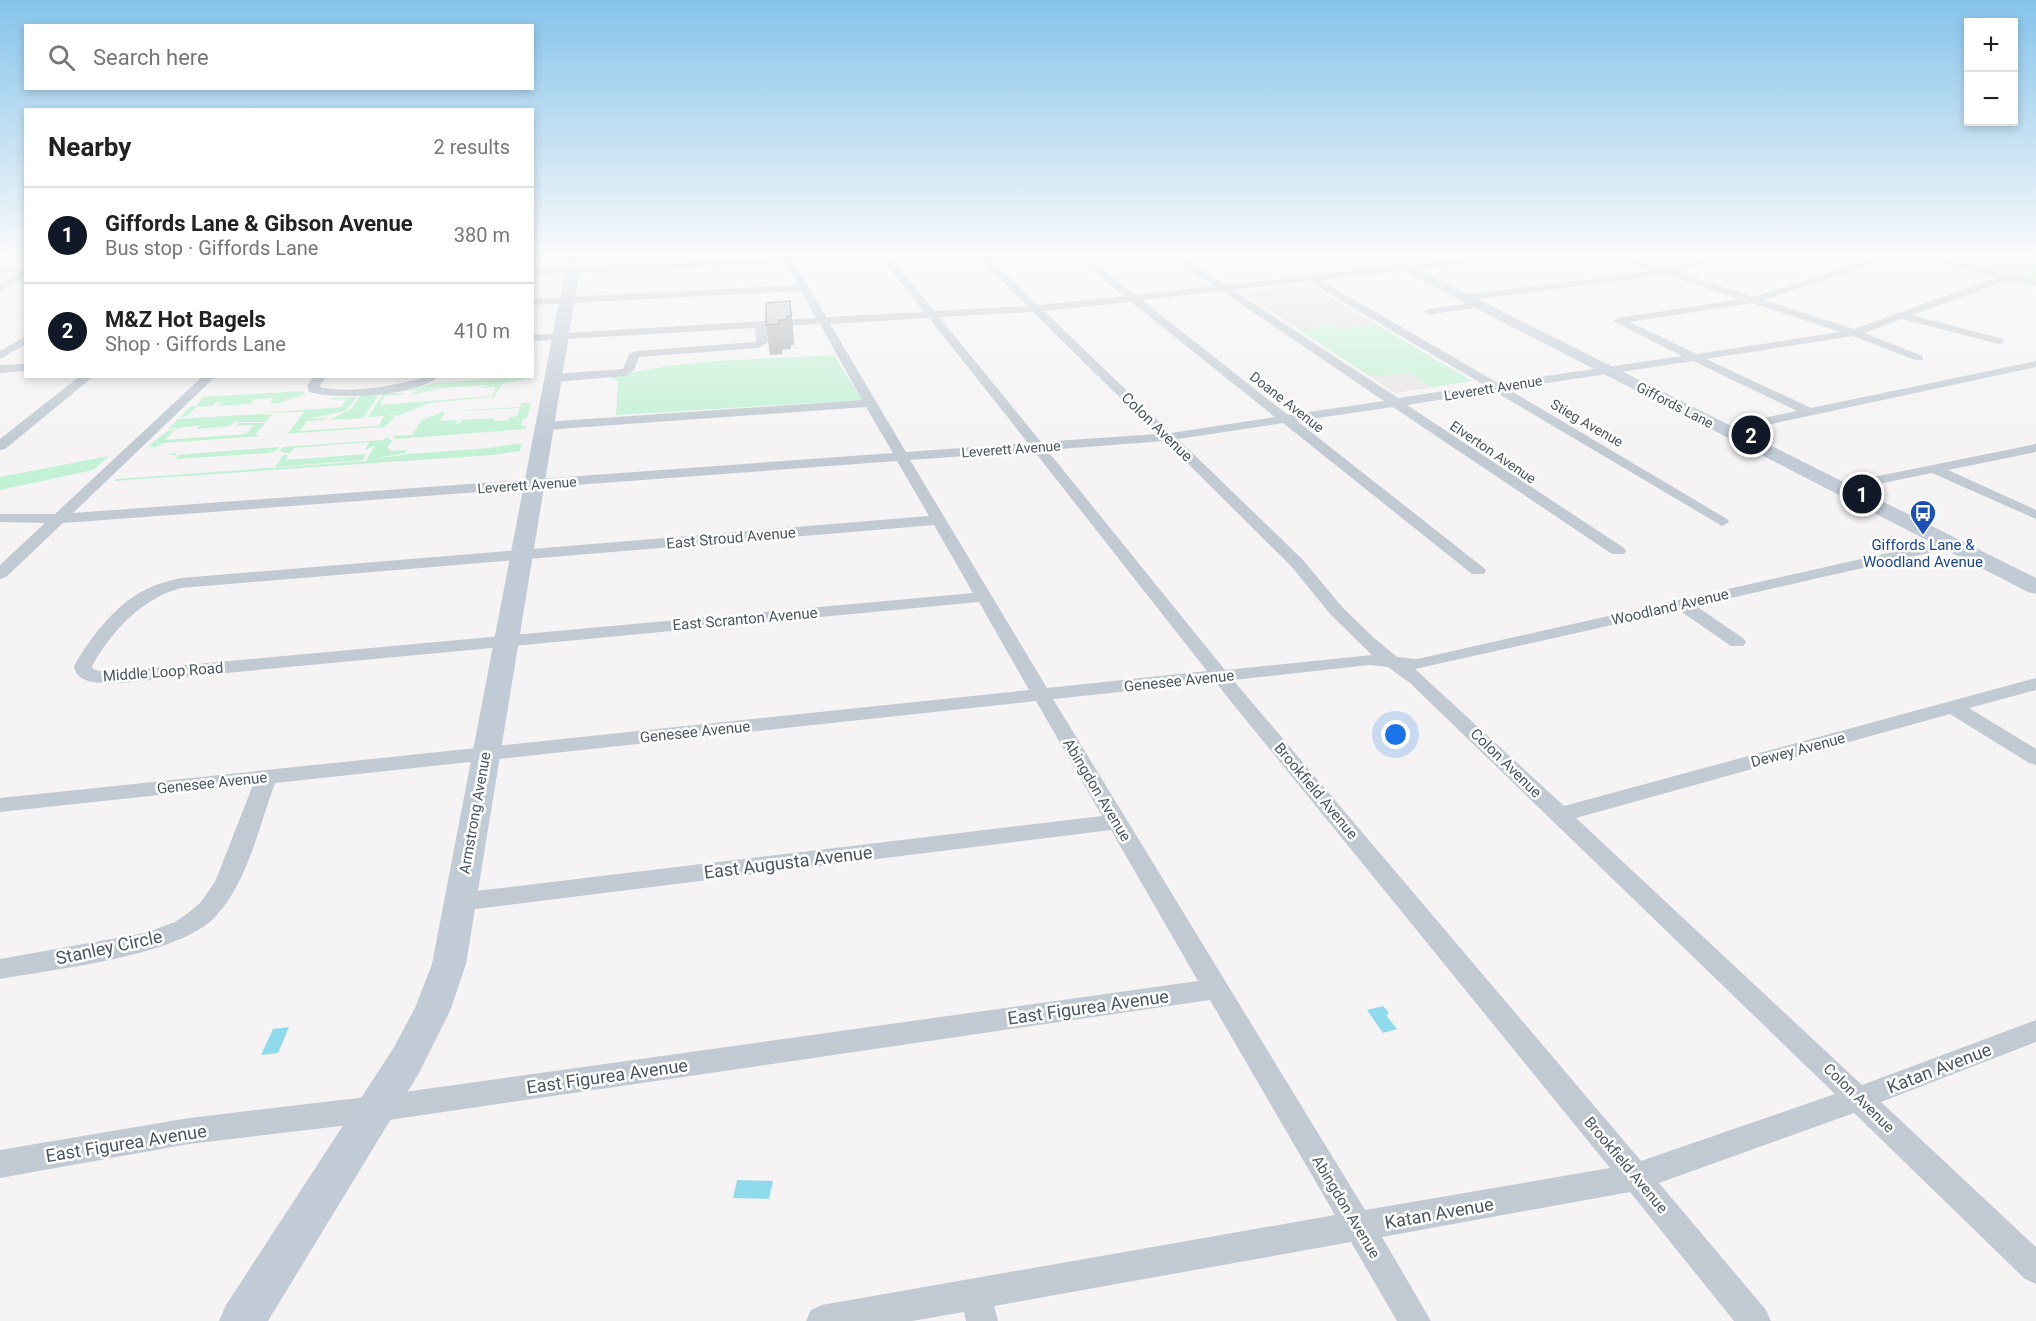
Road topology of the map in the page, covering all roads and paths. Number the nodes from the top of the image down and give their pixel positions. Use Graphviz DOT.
graph roads {
  1 [pos="564,317"];
  2 [pos="818,317"];
  3 [pos="901,317"];
  4 [pos="932,317"];
  5 [pos="1044,317"];
  6 [pos="1156,317"];
  7 [pos="1265,317"];
  8 [pos="1376,317"];
  9 [pos="1500,317"];
  10 [pos="1646,317"];
  11 [pos="1804,317"];
  12 [pos="1901,317"];
  13 [pos="1905,317"];
  14 [pos="821,321"];
  15 [pos="760,325"];
  16 [pos="1854,333"];
  17 [pos="561,336"];
  18 [pos="534,338"];
  19 [pos="24,340"];
  20 [pos="1999,341"];
  21 [pos="0,356"];
  22 [pos="1692,358"];
  23 [pos="1919,358"];
  24 [pos="2036,364"];
  25 [pos="24,367"];
  26 [pos="0,369"];
  27 [pos="1608,371"];
  28 [pos="85,378"];
  29 [pos="208,378"];
  30 [pos="319,378"];
  31 [pos="430,378"];
  32 [pos="553,378"];
  33 [pos="1497,387"];
  34 [pos="871,403"];
  35 [pos="1394,403"];
  36 [pos="1809,412"];
  37 [pos="1285,419"];
  38 [pos="544,426"];
  39 [pos="1725,430"];
  40 [pos="1168,437"];
  41 [pos="0,446"];
  42 [pos="1037,447"];
  43 [pos="2033,450"];
  44 [pos="903,457"];
  45 [pos="1934,469"];
  46 [pos="534,484"];
  47 [pos="1839,488"];
  48 [pos="2036,515"];
  49 [pos="0,518"];
  50 [pos="58,519"];
  51 [pos="940,520"];
  52 [pos="1722,522"];
  53 [pos="1950,544"];
  54 [pos="1618,552"];
  55 [pos="521,555"];
  56 [pos="1478,571"];
  57 [pos="0,574"];
  58 [pos="2036,588"];
  59 [pos="984,597"];
  60 [pos="1681,604"];
  61 [pos="506,641"];
  62 [pos="1737,642"];
  63 [pos="1390,662"];
  64 [pos="1221,676"];
  65 [pos="2036,684"];
  66 [pos="1041,696"];
  67 [pos="1953,707"];
  68 [pos="486,753"];
  69 [pos="2036,758"];
  70 [pos="267,777"];
  71 [pos="0,805"];
  72 [pos="1560,815"];
  73 [pos="1116,822"];
  74 [pos="459,902"];
  75 [pos="0,969"];
  76 [pos="1215,989"];
  77 [pos="2036,1031"];
  78 [pos="1860,1098"];
  79 [pos="375,1109"];
  80 [pos="0,1164"];
  81 [pos="1636,1177"];
  82 [pos="1359,1227"];
  83 [pos="2036,1268"];
  84 [pos="979,1307"];
  85 [pos="242,1321"];
  86 [pos="822,1321"];
  87 [pos="1415,1321"];
  88 [pos="1755,1321"];
  1 -- 17 [label="street, Armstrong Avenue"];
  2 -- 14 [label="street, Abingdon Avenue"];
  3 -- 14 [label="street"];
  4 -- 42 [label="street, Brookfield Avenue"];
  5 -- 40 [label="street, Colon Avenue"];
  6 -- 37 [label="street, Doane Avenue"];
  7 -- 35 [label="street, Elverton Avenue"];
  8 -- 33 [label="street, Stieg Avenue"];
  9 -- 27 [label="street, Giffords Lane"];
  10 -- 22 [label="street"];
  11 -- 16 [label="street"];
  12 -- 16 [label="street, Leverett Avenue"];
  13 -- 20 [label="street"];
  14 -- 15 [label="street"];
  14 -- 34 [label="street, Abingdon Avenue"];
  15 -- 17 [label="street"];
  15 -- 32 [label="street"];
  16 -- 22 [label="street, Leverett Avenue"];
  16 -- 23 [label="street"];
  17 -- 18 [label="street"];
  17 -- 32 [label="street, Armstrong Avenue"];
  19 -- 21 [label="street"];
  22 -- 27 [label="street, Leverett Avenue"];
  22 -- 36 [label="street"];
  24 -- 36 [label="street"];
  25 -- 26 [label="street"];
  27 -- 33 [label="street, Leverett Avenue"];
  27 -- 39 [label="street, Giffords Lane"];
  28 -- 41 [label="street"];
  29 -- 50 [label="street"];
  30 -- 31 [label="street"];
  32 -- 38 [label="street, Armstrong Avenue"];
  33 -- 35 [label="street, Leverett Avenue"];
  33 -- 52 [label="street, Stieg Avenue"];
  34 -- 38 [label="street"];
  34 -- 44 [label="street, Abingdon Avenue"];
  35 -- 37 [label="street, Leverett Avenue"];
  35 -- 54 [label="street, Elverton Avenue"];
  36 -- 39 [label="street"];
  37 -- 40 [label="street, Leverett Avenue"];
  37 -- 56 [label="street, Doane Avenue"];
  38 -- 46 [label="street, Armstrong Avenue"];
  39 -- 47 [label="street, Giffords Lane"];
  40 -- 42 [label="street, Leverett Avenue"];
  40 -- 63 [label="street, Colon Avenue"];
  42 -- 44 [label="street, Leverett Avenue"];
  42 -- 64 [label="street, Brookfield Avenue"];
  43 -- 45 [label="street"];
  44 -- 46 [label="street, Leverett Avenue"];
  44 -- 51 [label="street, Abingdon Avenue"];
  45 -- 47 [label="street"];
  45 -- 48 [label="street"];
  46 -- 50 [label="street, Leverett Avenue"];
  46 -- 55 [label="street, Armstrong Avenue"];
  47 -- 53 [label="street, Giffords Lane"];
  49 -- 50 [label="street, Leverett Avenue"];
  50 -- 57 [label="street"];
  51 -- 55 [label="street, East Stroud Avenue"];
  51 -- 59 [label="street, Abingdon Avenue"];
  53 -- 58 [label="street, Giffords Lane"];
  53 -- 60 [label="street, Woodland Avenue"];
  55 -- 61 [label="street, Armstrong Avenue"];
  55 -- 61 [label="street, Middle Loop Road"];
  59 -- 61 [label="street, East Scranton Avenue"];
  59 -- 66 [label="street, Abingdon Avenue"];
  60 -- 62 [label="street"];
  60 -- 63 [label="street, Woodland Avenue"];
  61 -- 68 [label="street, Armstrong Avenue"];
  63 -- 64 [label="street, Genesee Avenue"];
  63 -- 72 [label="street, Colon Avenue"];
  64 -- 66 [label="street, Genesee Avenue"];
  64 -- 81 [label="street, Brookfield Avenue"];
  65 -- 67 [label="street, Dewey Avenue"];
  66 -- 68 [label="street, Genesee Avenue"];
  66 -- 73 [label="street, Abingdon Avenue"];
  67 -- 69 [label="street"];
  67 -- 72 [label="street, Dewey Avenue"];
  68 -- 70 [label="street, Genesee Avenue"];
  68 -- 74 [label="street, Armstrong Avenue"];
  70 -- 71 [label="street, Genesee Avenue"];
  70 -- 75 [label="street, Stanley Circle"];
  72 -- 78 [label="street, Colon Avenue"];
  73 -- 74 [label="street, East Augusta Avenue"];
  73 -- 76 [label="street, Abingdon Avenue"];
  74 -- 79 [label="street, Armstrong Avenue"];
  76 -- 79 [label="street, East Figurea Avenue"];
  76 -- 82 [label="street, Abingdon Avenue"];
  77 -- 78 [label="street, Katan Avenue"];
  78 -- 81 [label="street, Katan Avenue"];
  78 -- 83 [label="street, Colon Avenue"];
  79 -- 80 [label="street, East Figurea Avenue"];
  79 -- 85 [label="street, Armstrong Avenue"];
  81 -- 82 [label="street, Katan Avenue"];
  81 -- 88 [label="street, Brookfield Avenue"];
  82 -- 84 [label="street, Katan Avenue"];
  82 -- 87 [label="street, Abingdon Avenue"];
  84 -- 86 [label="street, Katan Avenue"];
}
